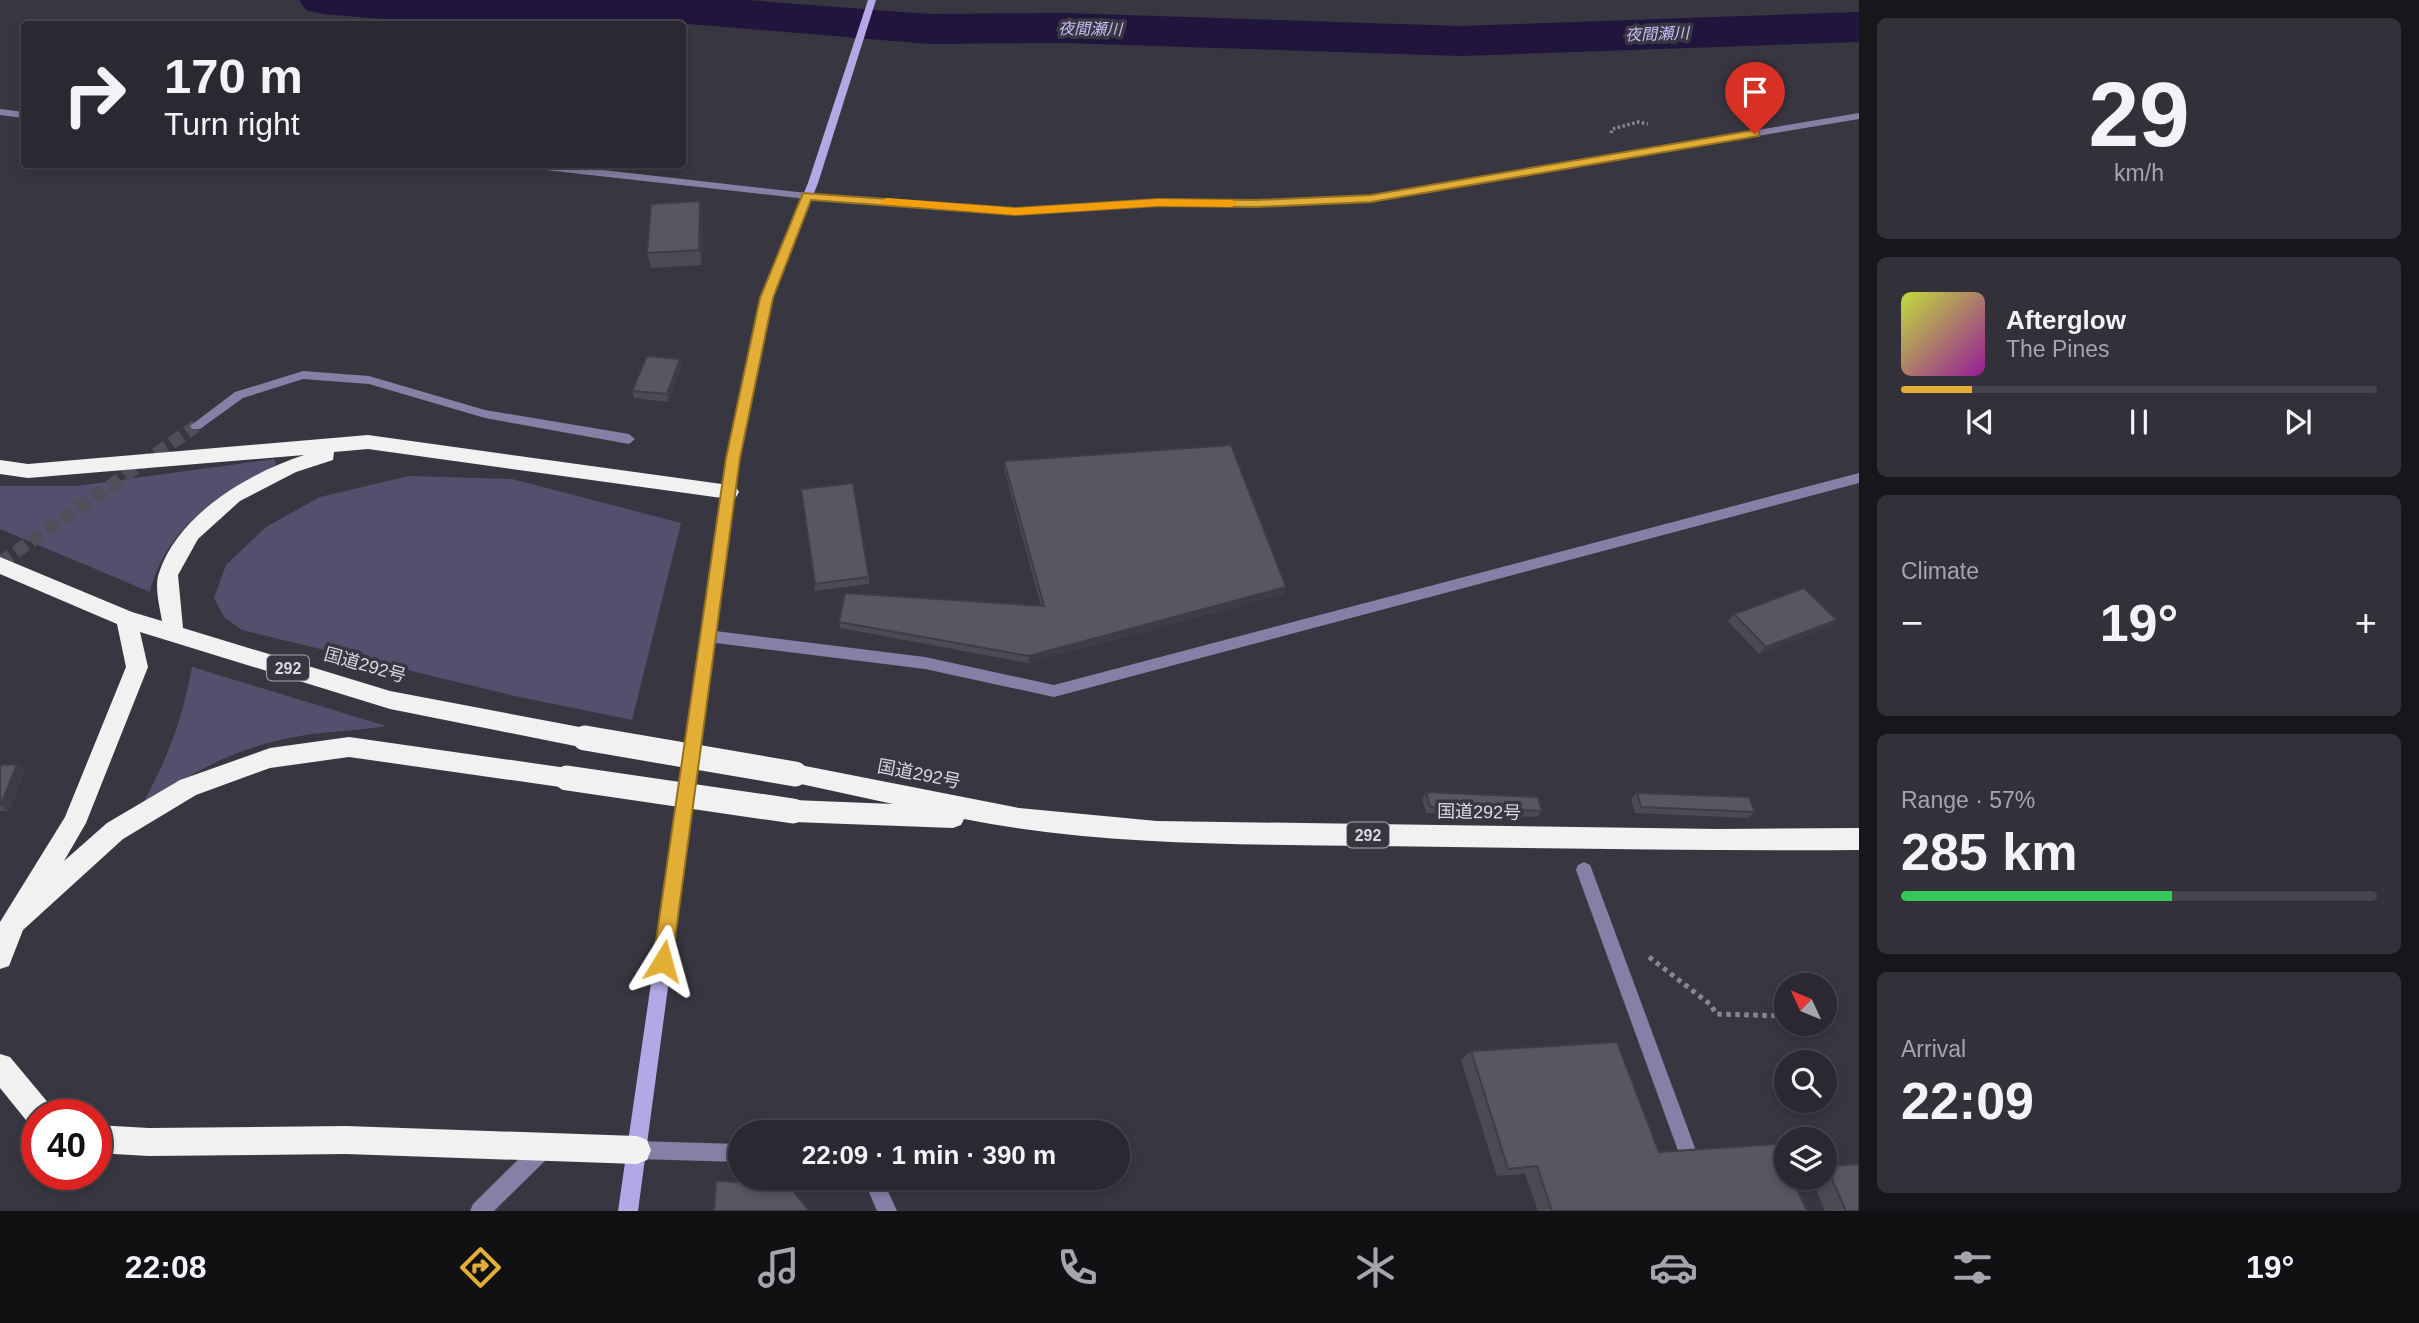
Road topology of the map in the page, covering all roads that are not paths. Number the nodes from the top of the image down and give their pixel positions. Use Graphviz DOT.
graph roads {
  1 [pos="872,0"];
  2 [pos="0,112"];
  3 [pos="21,115"];
  4 [pos="1859,116"];
  5 [pos="563,168"];
  6 [pos="810,190"];
  7 [pos="196,426"];
  8 [pos="629,439"];
  9 [pos="368,442"];
  10 [pos="0,467"];
  11 [pos="1859,478"];
  12 [pos="729,492"];
  13 [pos="0,565"];
  14 [pos="127,619"];
  15 [pos="173,631"];
  16 [pos="707,636"];
  17 [pos="1018,819"];
  18 [pos="1859,839"];
  19 [pos="1584,870"];
  20 [pos="13,922"];
  21 [pos="0,957"];
  22 [pos="0,1068"];
  23 [pos="26,1099"];
  24 [pos="112,1140"];
  25 [pos="546,1147"];
  26 [pos="637,1150"];
  27 [pos="728,1153"];
  28 [pos="1689,1156"];
  29 [pos="877,1190"];
  30 [pos="480,1211"];
  31 [pos="628,1211"];
  32 [pos="887,1211"];
  1 -- 6 [label="street"];
  2 -- 3 [label="street"];
  4 -- 6 [label="street"];
  5 -- 6 [label="street"];
  6 -- 12 [label="street"];
  7 -- 8 [label="street"];
  9 -- 10 [label="highway"];
  9 -- 12 [label="highway"];
  9 -- 15 [label="highway"];
  11 -- 16 [label="street"];
  12 -- 16 [label="street"];
  13 -- 14 [label="highway, 国道292号 / 292"];
  14 -- 15 [label="highway, 国道292号 / 292"];
  14 -- 20 [label="highway"];
  15 -- 17 [label="highway, 国道292号 / 292, bridge"];
  16 -- 26 [label="street"];
  17 -- 18 [label="highway, 国道292号 / 292"];
  17 -- 20 [label="highway, bridge"];
  19 -- 28 [label="street"];
  20 -- 21 [label="highway"];
  22 -- 23 [label="highway"];
  24 -- 25 [label="highway"];
  25 -- 26 [label="highway"];
  25 -- 30 [label="street"];
  26 -- 27 [label="street"];
  26 -- 31 [label="street"];
  29 -- 32 [label="street"];
}
